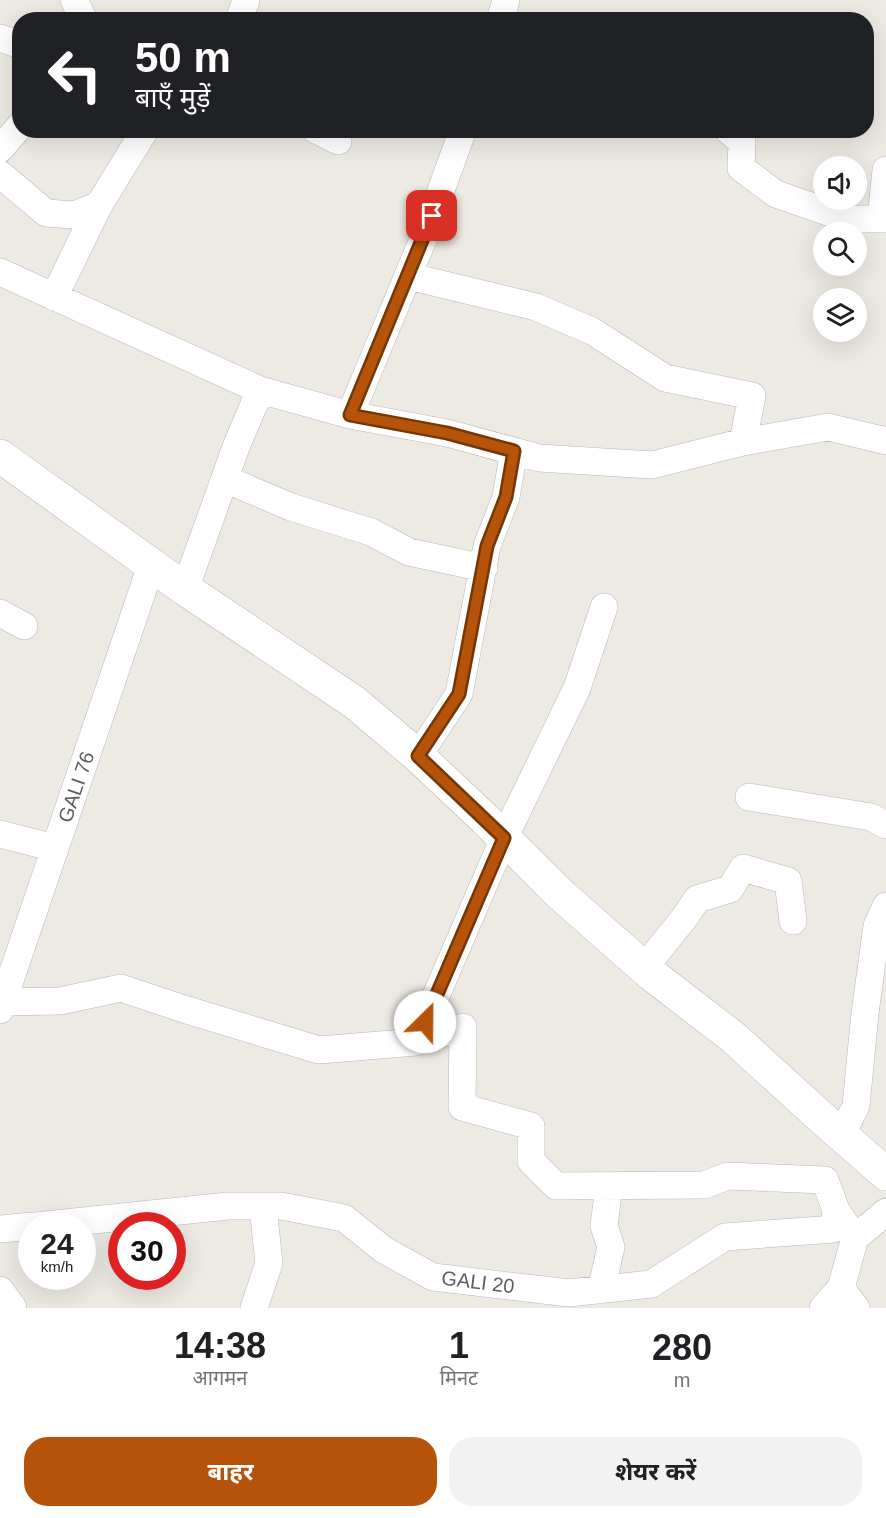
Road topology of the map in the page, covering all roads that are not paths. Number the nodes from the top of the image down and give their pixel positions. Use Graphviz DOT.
graph roads {
  1 [pos="12,135"];
  2 [pos="140,138"];
  3 [pos="460,138"];
  4 [pos="737,138"];
  5 [pos="0,149"];
  6 [pos="886,170"];
  7 [pos="0,174"];
  8 [pos="99,206"];
  9 [pos="883,219"];
  10 [pos="0,272"];
  11 [pos="408,276"];
  12 [pos="54,297"];
  13 [pos="260,390"];
  14 [pos="350,415"];
  15 [pos="886,441"];
  16 [pos="743,442"];
  17 [pos="514,451"];
  18 [pos="0,456"];
  19 [pos="225,479"];
  20 [pos="152,564"];
  21 [pos="484,568"];
  22 [pos="185,589"];
  23 [pos="604,607"];
  24 [pos="0,613"];
  25 [pos="24,626"];
  26 [pos="418,756"];
  27 [pos="749,797"];
  28 [pos="886,825"];
  29 [pos="0,834"];
  30 [pos="504,838"];
  31 [pos="55,848"];
  32 [pos="886,906"];
  33 [pos="793,921"];
  34 [pos="644,968"];
  35 [pos="3,995"];
  36 [pos="416,1042"];
  37 [pos="841,1135"];
  38 [pos="886,1174"];
  39 [pos="609,1186"];
  40 [pos="263,1207"];
  41 [pos="836,1210"];
  42 [pos="886,1212"];
  43 [pos="96,1220"];
  44 [pos="18,1227"];
  45 [pos="0,1229"];
  46 [pos="855,1238"];
  47 [pos="0,1290"];
  48 [pos="602,1290"];
  49 [pos="840,1301"];
  50 [pos="13,1308"];
  51 [pos="254,1308"];
  1 -- 5 [label="street"];
  2 -- 8 [label="street"];
  3 -- 11 [label="street"];
  4 -- 9 [label="street"];
  6 -- 9 [label="street"];
  7 -- 8 [label="street"];
  8 -- 12 [label="street"];
  10 -- 12 [label="street"];
  11 -- 14 [label="street"];
  11 -- 16 [label="street"];
  12 -- 13 [label="street"];
  13 -- 14 [label="street"];
  13 -- 19 [label="street"];
  14 -- 17 [label="street"];
  15 -- 16 [label="street"];
  16 -- 17 [label="street"];
  17 -- 21 [label="street"];
  18 -- 20 [label="street"];
  19 -- 21 [label="street"];
  19 -- 22 [label="street"];
  20 -- 22 [label="street"];
  20 -- 31 [label="street, GALI 76"];
  21 -- 26 [label="street"];
  22 -- 26 [label="street"];
  23 -- 30 [label="street"];
  24 -- 25 [label="street"];
  26 -- 30 [label="street"];
  27 -- 28 [label="street"];
  29 -- 31 [label="street"];
  30 -- 34 [label="street"];
  30 -- 36 [label="street"];
  31 -- 35 [label="street, GALI 76"];
  32 -- 37 [label="street"];
  33 -- 34 [label="street"];
  34 -- 37 [label="street"];
  35 -- 36 [label="street"];
  36 -- 39 [label="street"];
  37 -- 38 [label="street"];
  39 -- 41 [label="street"];
  39 -- 48 [label="street"];
  40 -- 43 [label="street, GALI 20"];
  40 -- 48 [label="street, GALI 20"];
  40 -- 51 [label="street"];
  41 -- 46 [label="street"];
  41 -- 48 [label="street, GALI 20"];
  42 -- 46 [label="street"];
  44 -- 45 [label="street"];
  46 -- 49 [label="street"];
  47 -- 50 [label="street"];
}
